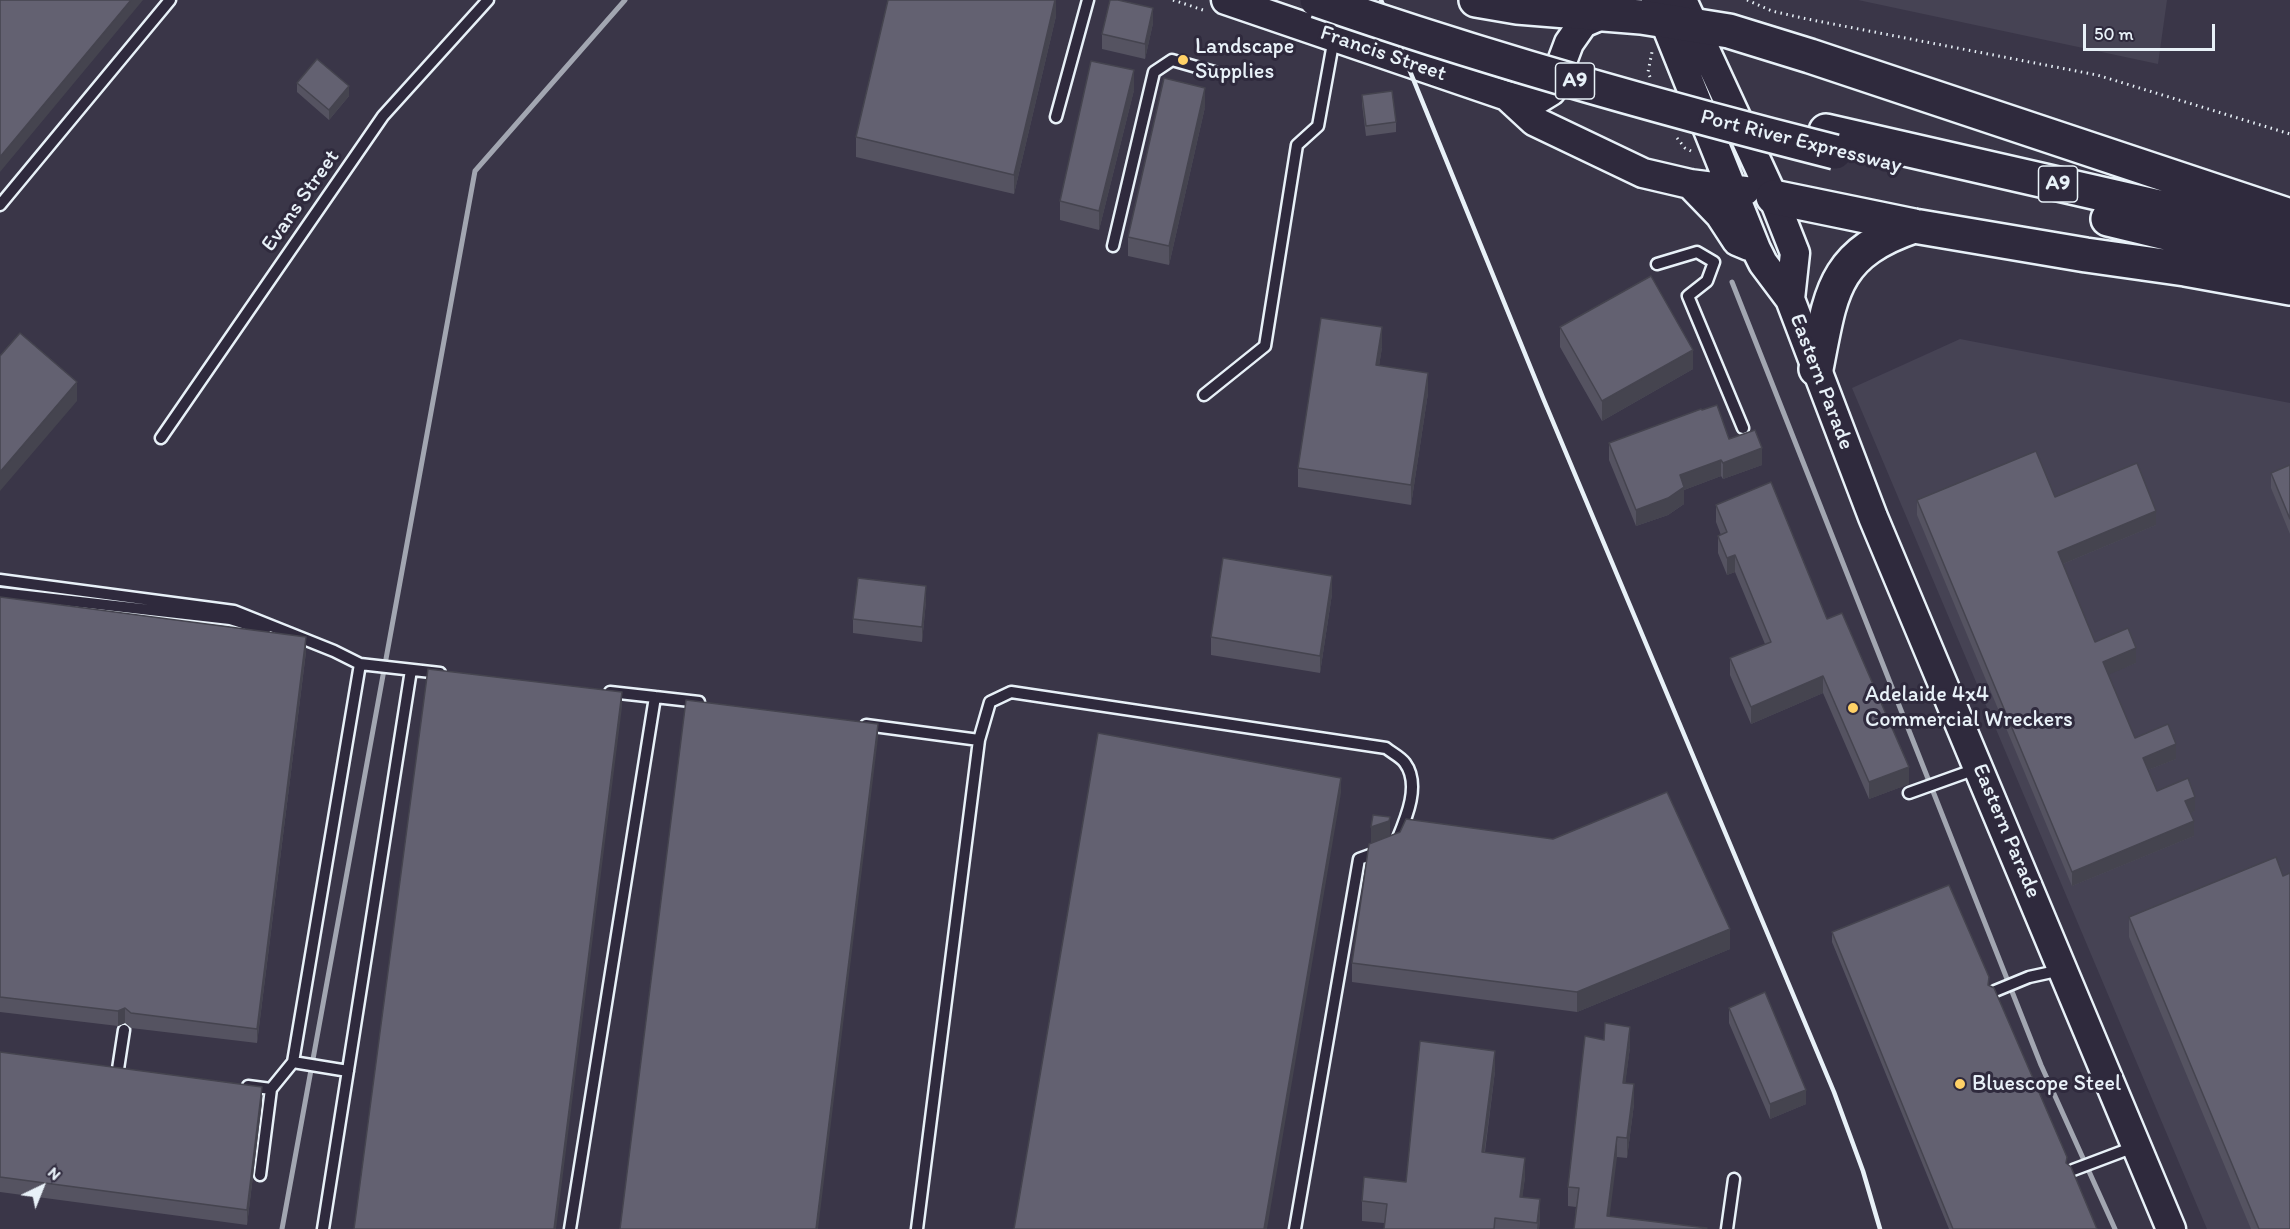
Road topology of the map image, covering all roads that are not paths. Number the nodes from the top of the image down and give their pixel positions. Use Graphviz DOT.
graph roads {
  1 [pos="170,0"];
  2 [pos="488,0"];
  3 [pos="1088,0"];
  4 [pos="1317,0"];
  5 [pos="1377,0"];
  6 [pos="1476,0"];
  7 [pos="1216,6"];
  8 [pos="1612,7"];
  9 [pos="1688,20"];
  10 [pos="1334,38"];
  11 [pos="1214,72"];
  12 [pos="1688,83"];
  13 [pos="1507,96"];
  14 [pos="1056,117"];
  15 [pos="1831,141"];
  16 [pos="1690,184"];
  17 [pos="1731,189"];
  18 [pos="1773,197"];
  19 [pos="0,205"];
  20 [pos="2290,216"];
  21 [pos="1914,226"];
  22 [pos="2290,237"];
  23 [pos="1113,246"];
  24 [pos="1756,249"];
  25 [pos="2290,263"];
  26 [pos="1657,264"];
  27 [pos="2290,288"];
  28 [pos="1790,299"];
  29 [pos="1816,369"];
  30 [pos="1204,395"];
  31 [pos="1743,428"];
  32 [pos="161,438"];
  33 [pos="0,580"];
  34 [pos="0,593"];
  35 [pos="334,651"];
  36 [pos="360,664"];
  37 [pos="411,670"];
  38 [pos="446,674"];
  39 [pos="597,690"];
  40 [pos="655,697"];
  41 [pos="713,704"];
  42 [pos="852,723"];
  43 [pos="979,740"];
  44 [pos="1980,768"];
  45 [pos="1909,793"];
  46 [pos="2063,969"];
  47 [pos="1995,991"];
  48 [pos="124,1030"];
  49 [pos="293,1062"];
  50 [pos="106,1067"];
  51 [pos="348,1071"];
  52 [pos="240,1085"];
  53 [pos="271,1089"];
  54 [pos="2136,1147"];
  55 [pos="2073,1170"];
  56 [pos="260,1174"];
  57 [pos="1734,1179"];
  58 [pos="323,1229"];
  59 [pos="570,1229"];
  60 [pos="917,1229"];
  61 [pos="1295,1229"];
  62 [pos="1726,1229"];
  63 [pos="2171,1229"];
  1 -- 19 [label="lane"];
  2 -- 32 [label="lane, Evans Street"];
  3 -- 14 [label="lane"];
  4 -- 15 [label="highway, Port River Expressway / A9, bridge"];
  5 -- 15 [label="highway, Port River Expressway / A9"];
  6 -- 8 [label="highway"];
  7 -- 10 [label="main road, Francis Street"];
  8 -- 9 [label="highway"];
  8 -- 13 [label="main road"];
  9 -- 12 [label="main road, Eastern Parade"];
  9 -- 12 [label="main road"];
  9 -- 18 [label="main road, Eastern Parade"];
  9 -- 20 [label="highway"];
  10 -- 13 [label="main road, Francis Street"];
  10 -- 30 [label="lane"];
  11 -- 23 [label="lane"];
  12 -- 17 [label="main road, Eastern Parade"];
  13 -- 16 [label="main road"];
  15 -- 22 [label="highway, Port River Expressway / A9"];
  15 -- 25 [label="highway, Port River Expressway / A9"];
  16 -- 17 [label="main road"];
  16 -- 24 [label="main road"];
  17 -- 18 [label="main road"];
  17 -- 24 [label="main road, Eastern Parade"];
  18 -- 21 [label="highway"];
  18 -- 28 [label="main road, Eastern Parade"];
  21 -- 27 [label="highway"];
  21 -- 29 [label="highway"];
  24 -- 28 [label="main road, Eastern Parade"];
  26 -- 31 [label="lane"];
  28 -- 29 [label="main road, Eastern Parade"];
  29 -- 44 [label="main road, Eastern Parade"];
  33 -- 35 [label="lane"];
  34 -- 35 [label="lane"];
  35 -- 36 [label="lane"];
  36 -- 37 [label="lane"];
  36 -- 49 [label="lane"];
  37 -- 38 [label="lane"];
  37 -- 51 [label="lane"];
  39 -- 40 [label="lane"];
  40 -- 41 [label="lane"];
  40 -- 59 [label="lane"];
  42 -- 43 [label="lane"];
  43 -- 60 [label="lane"];
  43 -- 61 [label="lane"];
  44 -- 45 [label="lane"];
  44 -- 46 [label="main road, Eastern Parade"];
  46 -- 47 [label="lane"];
  46 -- 54 [label="main road, Eastern Parade"];
  48 -- 50 [label="lane"];
  49 -- 51 [label="lane"];
  49 -- 53 [label="lane"];
  51 -- 58 [label="lane"];
  52 -- 53 [label="lane"];
  53 -- 56 [label="lane"];
  54 -- 55 [label="lane"];
  54 -- 63 [label="main road, Eastern Parade"];
  57 -- 62 [label="lane"];
}
